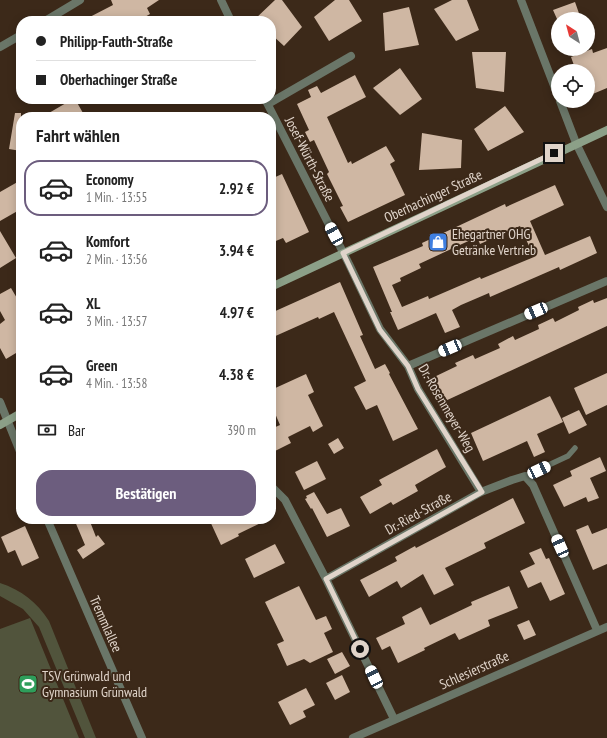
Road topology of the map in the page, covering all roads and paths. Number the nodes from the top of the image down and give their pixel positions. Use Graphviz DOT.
graph roads {
  1 [pos="80,0"];
  2 [pos="221,0"];
  3 [pos="521,0"];
  4 [pos="53,16"];
  5 [pos="229,16"];
  6 [pos="16,38"];
  7 [pos="0,47"];
  8 [pos="351,56"];
  9 [pos="551,78"];
  10 [pos="276,97"];
  11 [pos="563,108"];
  12 [pos="276,120"];
  13 [pos="607,130"];
  14 [pos="576,143"];
  15 [pos="607,207"];
  16 [pos="343,253"];
  17 [pos="607,281"];
  18 [pos="276,284"];
  19 [pos="408,366"];
  20 [pos="0,402"];
  21 [pos="16,416"];
  22 [pos="8,420"];
  23 [pos="0,425"];
  24 [pos="16,441"];
  25 [pos="575,448"];
  26 [pos="525,476"];
  27 [pos="276,491"];
  28 [pos="482,492"];
  29 [pos="50,524"];
  30 [pos="326,579"];
  31 [pos="607,627"];
  32 [pos="597,630"];
  33 [pos="394,719"];
  34 [pos="142,738"];
  35 [pos="353,738"];
  1 -- 4 [label="street"];
  2 -- 5 [label="street"];
  3 -- 9 [label="street"];
  6 -- 7 [label="street"];
  8 -- 10 [label="street"];
  11 -- 14 [label="street"];
  12 -- 16 [label="street, Josef-Würth-Straße"];
  13 -- 14 [label="main road, Oberhachinger Straße"];
  14 -- 15 [label="street"];
  14 -- 16 [label="main road, Oberhachinger Straße"];
  16 -- 18 [label="main road, Oberhachinger Straße"];
  16 -- 19 [label="street, Dr.-Rosenmeyer-Weg"];
  17 -- 19 [label="street"];
  19 -- 28 [label="street, Dr.-Rosenmeyer-Weg"];
  20 -- 22 [label="street"];
  21 -- 22 [label="main road"];
  22 -- 23 [label="main road"];
  22 -- 24 [label="street"];
  25 -- 26 [label="lane"];
  26 -- 28 [label="street, Dr.-Ried-Straße"];
  26 -- 32 [label="street"];
  27 -- 30 [label="street"];
  28 -- 30 [label="street, Dr.-Ried-Straße"];
  29 -- 34 [label="street, Tremmlallee"];
  30 -- 33 [label="street"];
  31 -- 32 [label="street, Schlesierstraße"];
  32 -- 33 [label="street, Schlesierstraße"];
  33 -- 35 [label="street, Schlesierstraße"];
}
